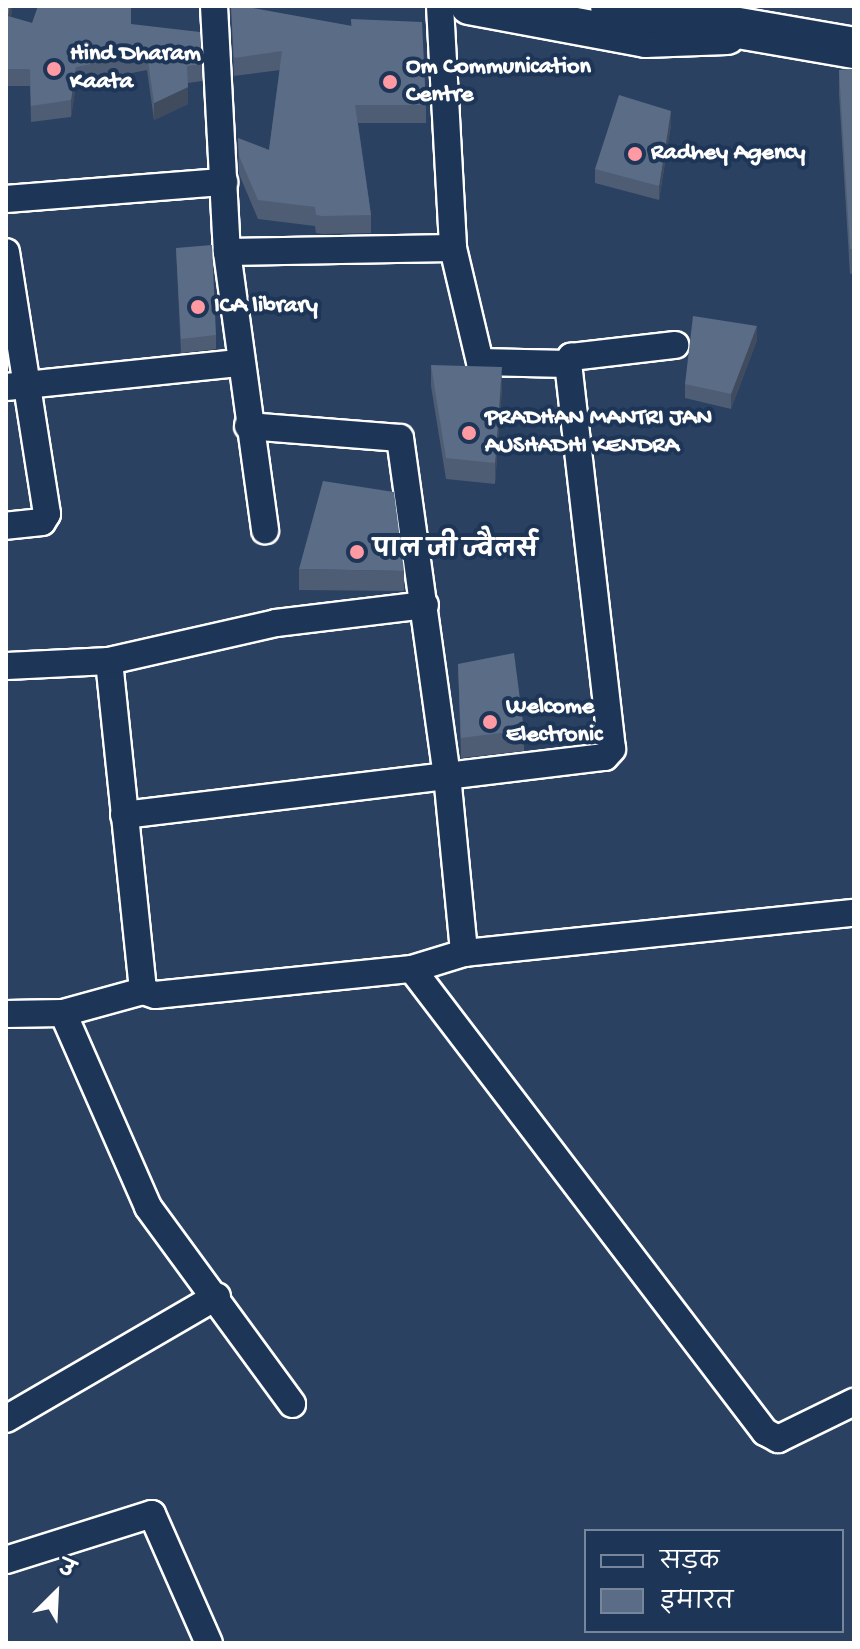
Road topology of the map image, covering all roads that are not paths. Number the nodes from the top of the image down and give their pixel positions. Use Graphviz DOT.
graph roads {
  1 [pos="214,6"];
  2 [pos="440,6"];
  3 [pos="469,6"];
  4 [pos="611,6"];
  5 [pos="780,35"];
  6 [pos="854,48"];
  7 [pos="224,182"];
  8 [pos="6,199"];
  9 [pos="453,248"];
  10 [pos="6,252"];
  11 [pos="227,252"];
  12 [pos="675,345"];
  13 [pos="240,363"];
  14 [pos="568,364"];
  15 [pos="17,386"];
  16 [pos="248,426"];
  17 [pos="6,526"];
  18 [pos="265,530"];
  19 [pos="425,605"];
  20 [pos="109,661"];
  21 [pos="7,666"];
  22 [pos="447,775"];
  23 [pos="124,815"];
  24 [pos="854,913"];
  25 [pos="464,953"];
  26 [pos="412,969"];
  27 [pos="143,991"];
  28 [pos="63,1013"];
  29 [pos="6,1014"];
  30 [pos="217,1296"];
  31 [pos="854,1402"];
  32 [pos="292,1404"];
  33 [pos="6,1419"];
  34 [pos="6,1560"];
  35 [pos="209,1643"];
  1 -- 7 [label="street"];
  2 -- 9 [label="street"];
  3 -- 5 [label="street"];
  4 -- 5 [label="main road"];
  5 -- 6 [label="main road"];
  7 -- 8 [label="street"];
  7 -- 11 [label="street"];
  9 -- 11 [label="street"];
  9 -- 14 [label="street"];
  10 -- 15 [label="street"];
  11 -- 13 [label="street"];
  12 -- 14 [label="street"];
  13 -- 15 [label="street"];
  13 -- 16 [label="street"];
  14 -- 22 [label="street"];
  15 -- 17 [label="street"];
  16 -- 18 [label="street"];
  16 -- 19 [label="street"];
  19 -- 20 [label="street"];
  19 -- 22 [label="street"];
  20 -- 21 [label="street"];
  20 -- 23 [label="street"];
  22 -- 23 [label="street"];
  22 -- 25 [label="street"];
  23 -- 27 [label="street"];
  24 -- 25 [label="street"];
  25 -- 26 [label="street"];
  26 -- 27 [label="street"];
  26 -- 31 [label="street"];
  27 -- 28 [label="street"];
  28 -- 29 [label="street"];
  28 -- 30 [label="street"];
  30 -- 32 [label="street"];
  30 -- 33 [label="street"];
  34 -- 35 [label="street"];
}
